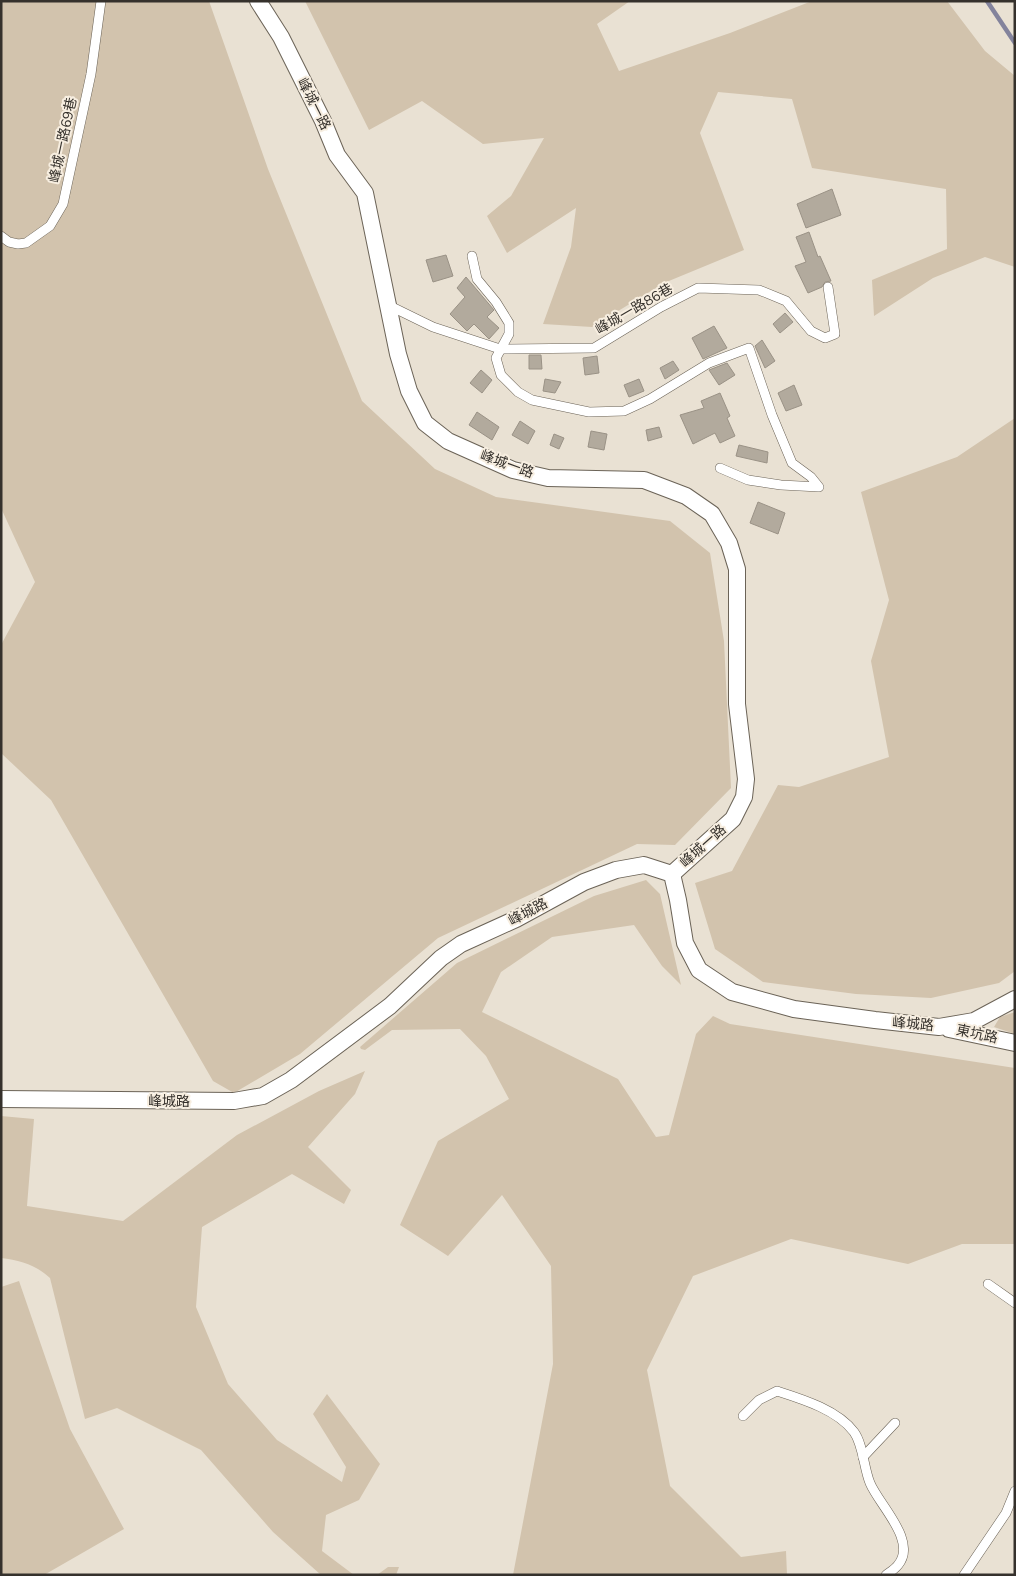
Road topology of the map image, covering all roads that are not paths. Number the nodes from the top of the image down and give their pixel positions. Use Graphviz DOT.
graph roads {
  1 [pos="101,1"];
  2 [pos="258,1"];
  3 [pos="1,236"];
  4 [pos="472,256"];
  5 [pos="828,287"];
  6 [pos="387,305"];
  7 [pos="500,349"];
  8 [pos="720,468"];
  9 [pos="672,874"];
  10 [pos="1015,999"];
  11 [pos="939,1027"];
  12 [pos="1015,1043"];
  13 [pos="1,1099"];
  14 [pos="988,1284"];
  15 [pos="1015,1303"];
  16 [pos="743,1416"];
  17 [pos="895,1423"];
  18 [pos="864,1457"];
  19 [pos="1015,1491"];
  20 [pos="886,1575"];
  21 [pos="964,1575"];
  1 -- 3 [label="lane, 峰城一路69巷"];
  2 -- 6 [label="street, 峰城一路"];
  4 -- 7 [label="lane"];
  5 -- 7 [label="lane, 峰城一路86巷"];
  6 -- 7 [label="lane, 峰城一路86巷"];
  6 -- 9 [label="street, 峰城一路"];
  7 -- 8 [label="lane"];
  9 -- 11 [label="street, 峰城路"];
  9 -- 13 [label="street, 峰城路"];
  10 -- 11 [label="street, 峰城路"];
  11 -- 12 [label="street, 東坑路"];
  14 -- 15 [label="lane"];
  16 -- 18 [label="lane"];
  17 -- 18 [label="lane"];
  18 -- 20 [label="lane"];
  19 -- 21 [label="lane"];
}
